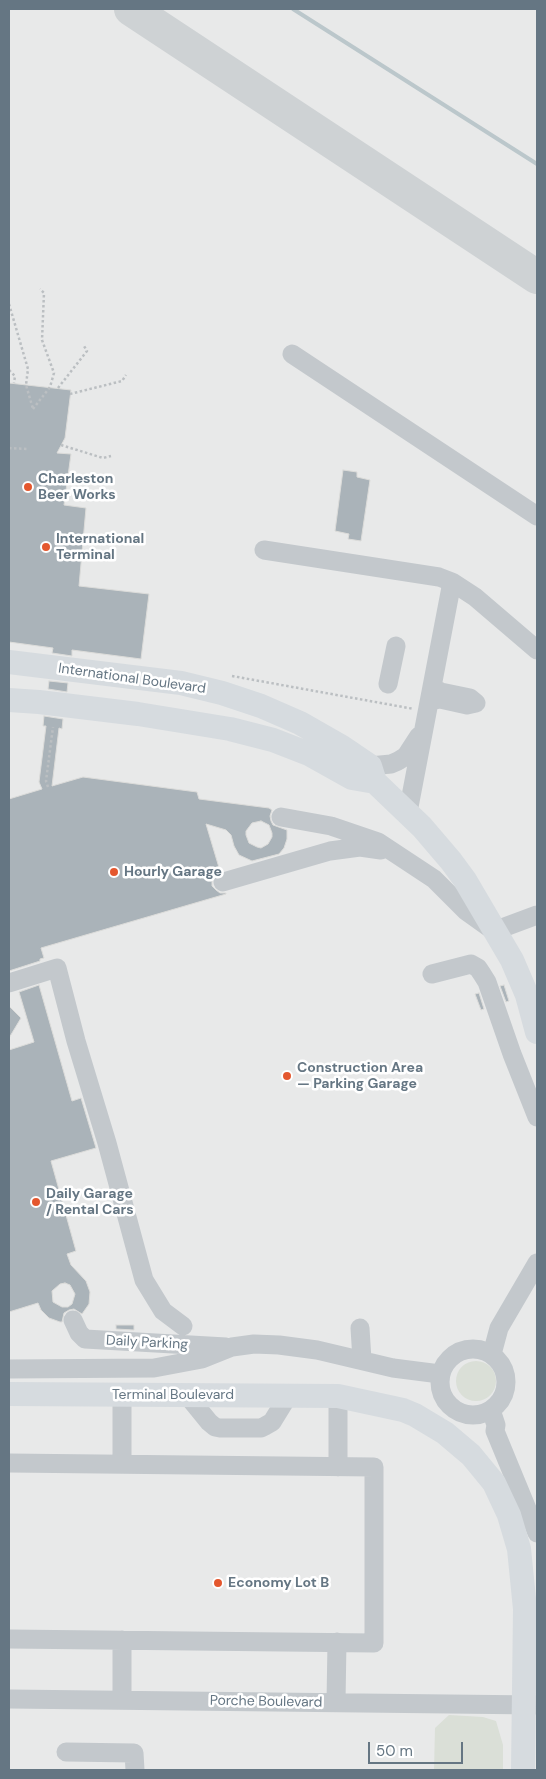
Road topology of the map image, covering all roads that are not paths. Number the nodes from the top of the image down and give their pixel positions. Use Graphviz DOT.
graph roads {
  1 [pos="292,354"];
  2 [pos="537,516"];
  3 [pos="264,550"];
  4 [pos="452,582"];
  5 [pos="396,646"];
  6 [pos="537,650"];
  7 [pos="9,662"];
  8 [pos="388,684"];
  9 [pos="9,700"];
  10 [pos="428,706"];
  11 [pos="372,774"];
  12 [pos="408,812"];
  13 [pos="281,817"];
  14 [pos="392,852"];
  15 [pos="223,882"];
  16 [pos="537,915"];
  17 [pos="494,931"];
  18 [pos="432,974"];
  19 [pos="9,982"];
  20 [pos="537,1032"];
  21 [pos="537,1116"];
  22 [pos="537,1263"];
  23 [pos="73,1320"];
  24 [pos="183,1326"];
  25 [pos="360,1328"];
  26 [pos="232,1347"];
  27 [pos="492,1354"];
  28 [pos="362,1360"];
  29 [pos="9,1369"];
  30 [pos="440,1374"];
  31 [pos="9,1394"];
  32 [pos="122,1395"];
  33 [pos="187,1395"];
  34 [pos="288,1396"];
  35 [pos="338,1396"];
  36 [pos="491,1410"];
  37 [pos="9,1463"];
  38 [pos="122,1464"];
  39 [pos="338,1466"];
  40 [pos="537,1533"];
  41 [pos="9,1639"];
  42 [pos="122,1640"];
  43 [pos="337,1642"];
  44 [pos="9,1700"];
  45 [pos="122,1700"];
  46 [pos="336,1702"];
  47 [pos="530,1705"];
  48 [pos="66,1752"];
  49 [pos="134,1770"];
  50 [pos="523,1770"];
  1 -- 2 [label="street"];
  3 -- 4 [label="street"];
  4 -- 6 [label="street"];
  4 -- 10 [label="street"];
  5 -- 8 [label="street"];
  7 -- 11 [label="main road, International Boulevard"];
  9 -- 11 [label="main road, International Boulevard"];
  10 -- 11 [label="street"];
  10 -- 12 [label="street"];
  11 -- 12 [label="main road, International Boulevard"];
  12 -- 17 [label="main road, International Boulevard"];
  13 -- 14 [label="street"];
  14 -- 15 [label="street"];
  14 -- 17 [label="street"];
  16 -- 17 [label="street"];
  17 -- 20 [label="main road, International Boulevard"];
  18 -- 21 [label="street"];
  19 -- 24 [label="street"];
  22 -- 27 [label="street"];
  23 -- 26 [label="street, Daily Parking"];
  25 -- 28 [label="street"];
  26 -- 28 [label="street"];
  26 -- 29 [label="street"];
  27 -- 30 [label="street"];
  27 -- 36 [label="street"];
  28 -- 30 [label="street"];
  30 -- 36 [label="street"];
  31 -- 32 [label="main road, Terminal Boulevard"];
  32 -- 33 [label="main road, Terminal Boulevard"];
  32 -- 38 [label="street"];
  33 -- 34 [label="main road, Terminal Boulevard"];
  33 -- 34 [label="street"];
  34 -- 35 [label="main road, Terminal Boulevard"];
  35 -- 39 [label="street"];
  35 -- 47 [label="main road"];
  36 -- 40 [label="street"];
  37 -- 38 [label="street"];
  38 -- 39 [label="street"];
  39 -- 43 [label="street"];
  41 -- 42 [label="street"];
  42 -- 43 [label="street"];
  42 -- 45 [label="street"];
  43 -- 46 [label="street"];
  44 -- 45 [label="street, Porche Boulevard"];
  45 -- 46 [label="street, Porche Boulevard"];
  46 -- 47 [label="street, Porche Boulevard"];
  47 -- 50 [label="main road"];
  48 -- 49 [label="street"];
}
